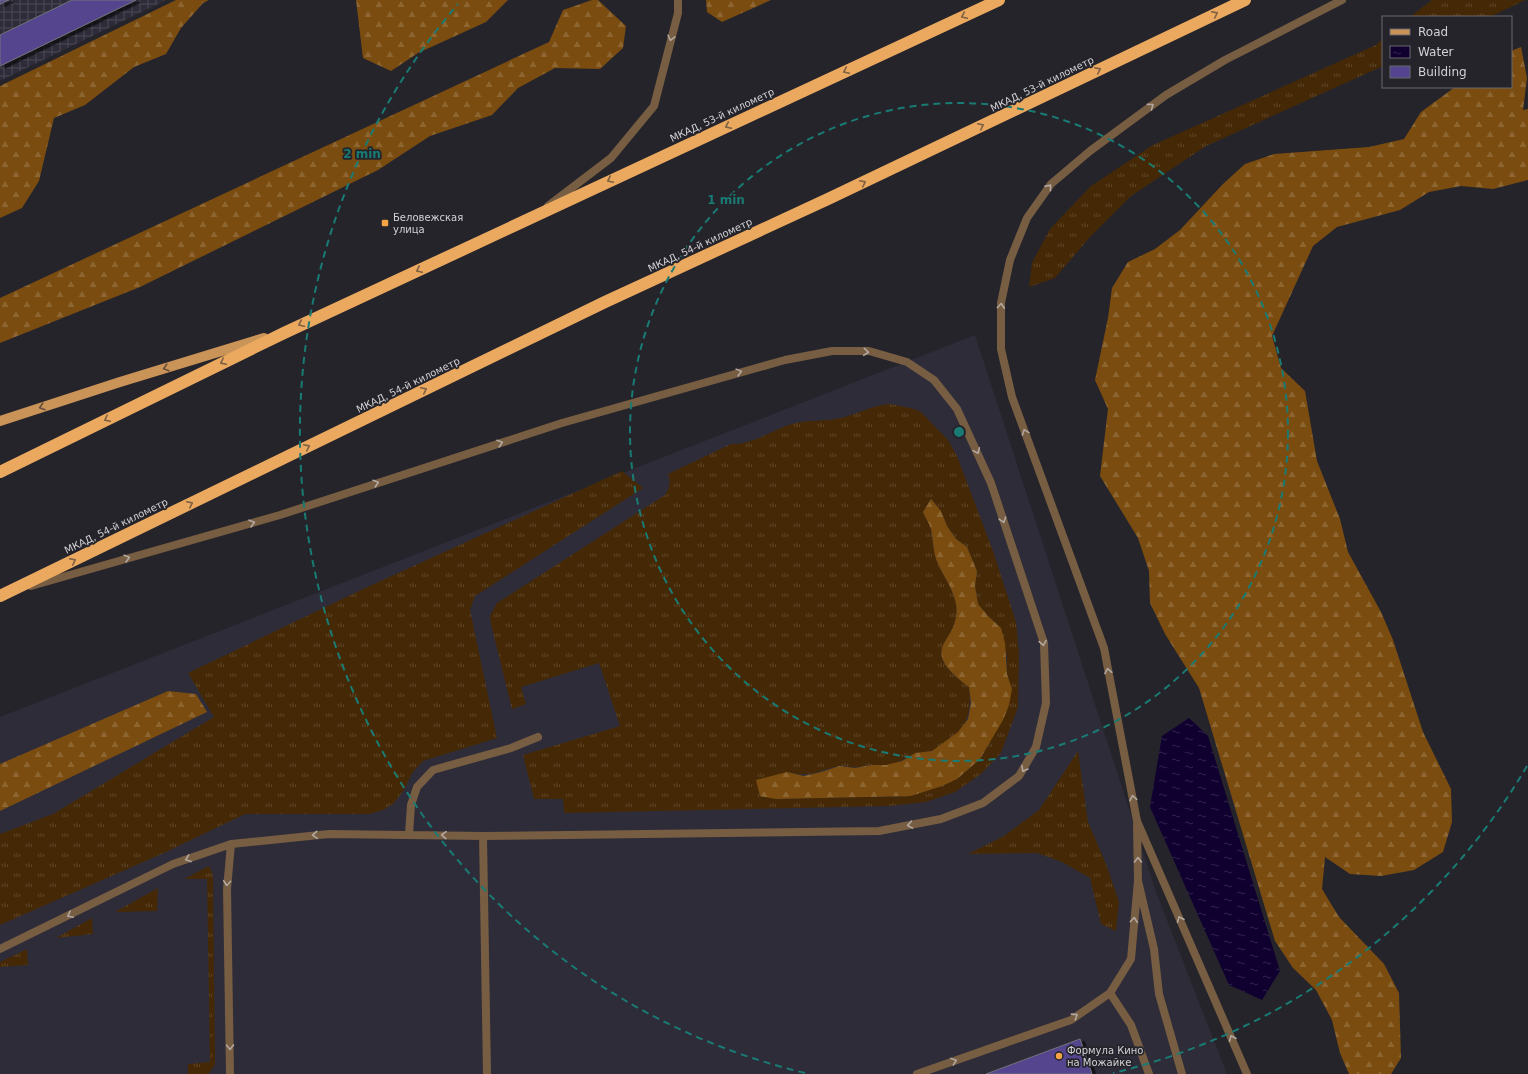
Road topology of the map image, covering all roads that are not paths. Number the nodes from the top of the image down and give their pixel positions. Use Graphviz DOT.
graph roads {
  1 [pos="678,0"];
  2 [pos="1000,0"];
  3 [pos="1245,0"];
  4 [pos="1342,0"];
  5 [pos="828,199"];
  6 [pos="536,215"];
  7 [pos="284,332"];
  8 [pos="0,421"];
  9 [pos="47,448"];
  10 [pos="0,464"];
  11 [pos="0,472"];
  12 [pos="4,594"];
  13 [pos="538,737"];
  14 [pos="1137,821"];
  15 [pos="409,834"];
  16 [pos="484,836"];
  17 [pos="231,844"];
  18 [pos="1138,881"];
  19 [pos="0,949"];
  20 [pos="1110,993"];
  21 [pos="230,1074"];
  22 [pos="488,1074"];
  23 [pos="917,1074"];
  24 [pos="1149,1074"];
  25 [pos="1182,1074"];
  26 [pos="1247,1074"];
  1 -- 6 [label="lane, one-way"];
  2 -- 6 [label="highway, МКАД, 53-й километр, one-way"];
  5 -- 3 [label="highway, МКАД, 53-й километр, one-way"];
  14 -- 4 [label="lane, one-way"];
  12 -- 5 [label="highway, МКАД, 54-й километр, one-way"];
  6 -- 7 [label="highway, МКАД, 53-й километр, one-way"];
  7 -- 8 [label="main road, one-way"];
  7 -- 9 [label="highway, one-way"];
  9 -- 10 [label="highway"];
  9 -- 11 [label="highway"];
  12 -- 16 [label="lane, one-way"];
  13 -- 15 [label="lane"];
  18 -- 14 [label="lane, one-way"];
  26 -- 14 [label="lane, one-way"];
  16 -- 15 [label="lane, one-way"];
  15 -- 17 [label="lane, one-way"];
  16 -- 22 [label="lane"];
  17 -- 19 [label="lane, one-way"];
  17 -- 21 [label="lane, one-way"];
  20 -- 18 [label="lane, one-way"];
  18 -- 25 [label="lane"];
  23 -- 20 [label="lane, one-way"];
  20 -- 24 [label="lane"];
}
